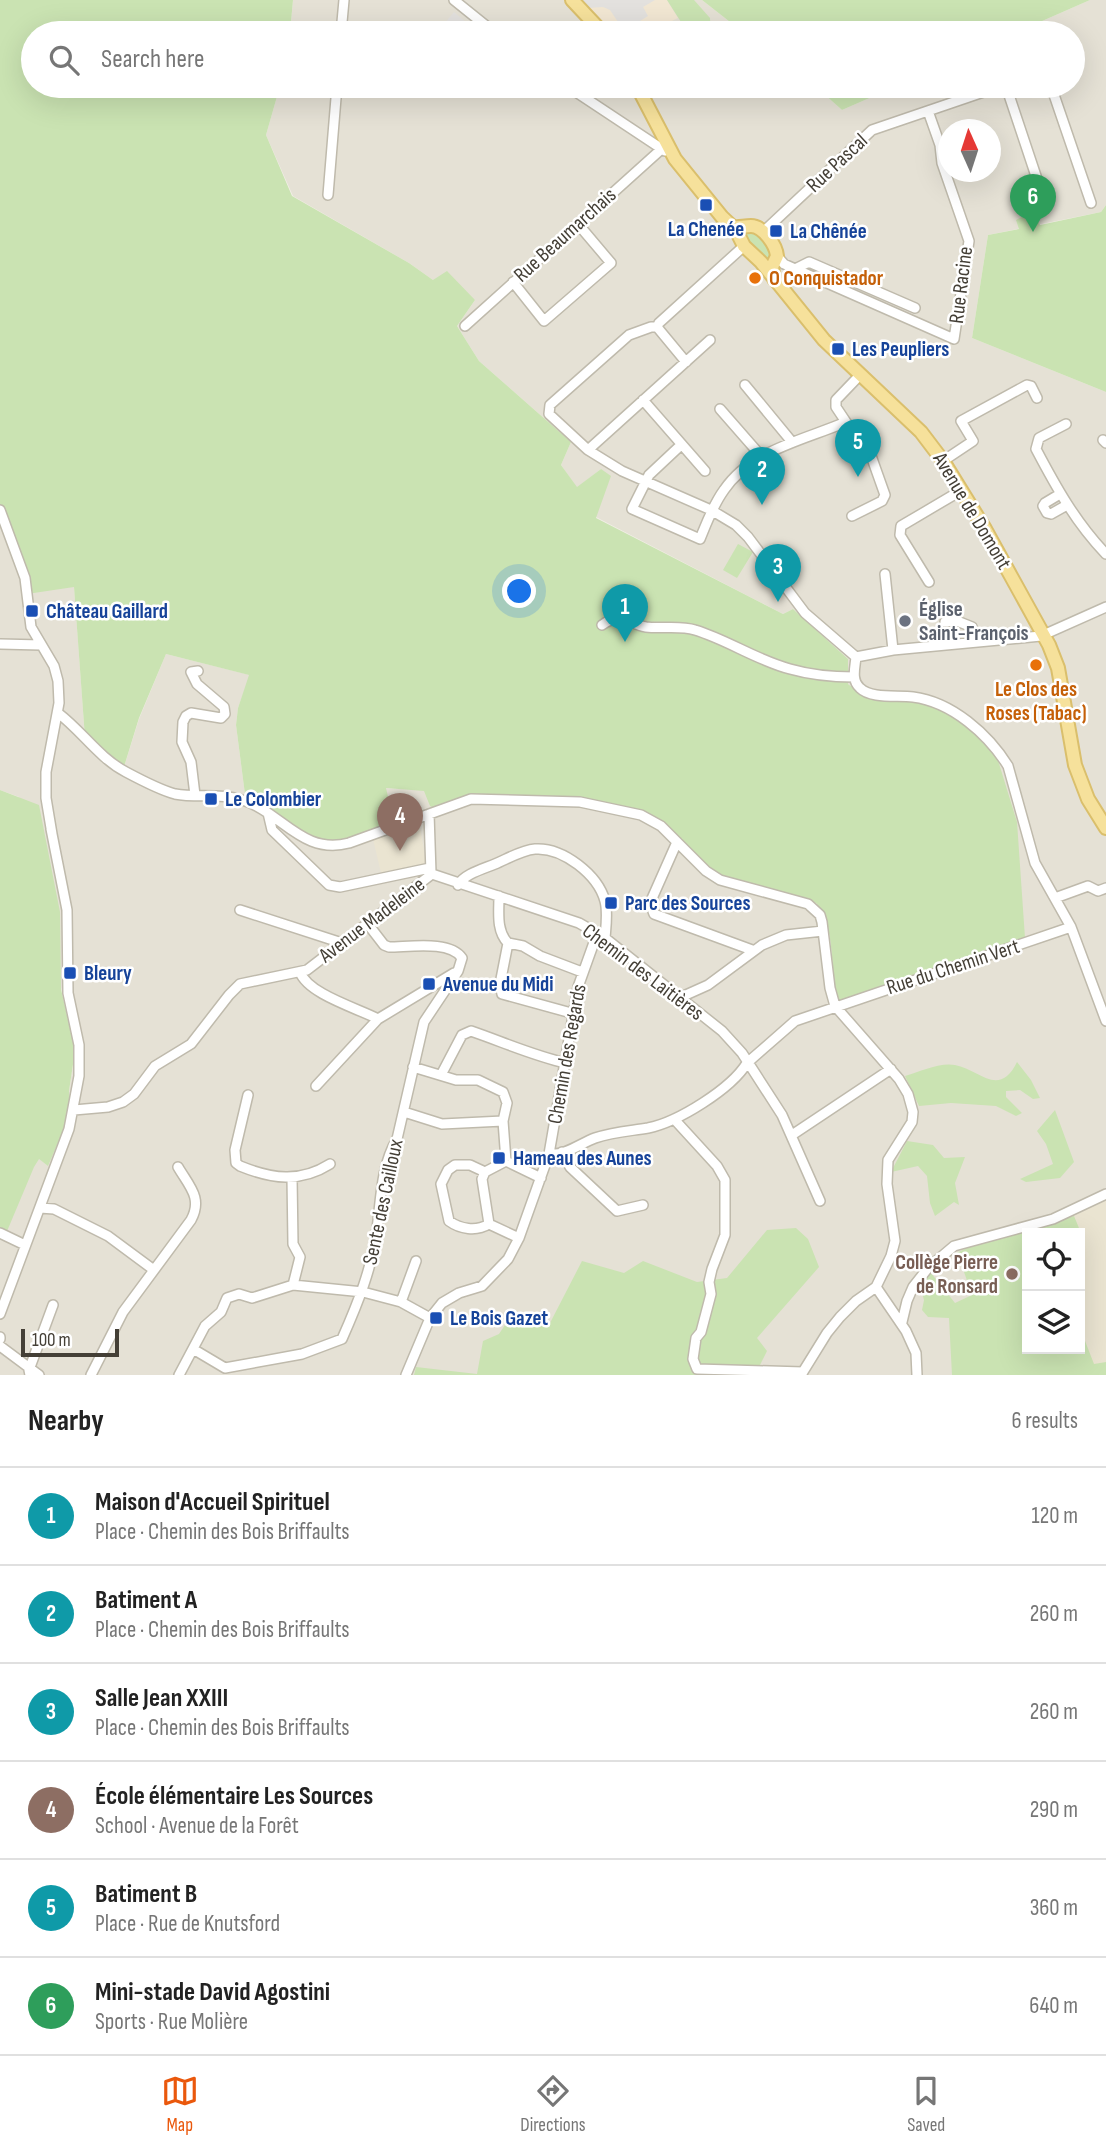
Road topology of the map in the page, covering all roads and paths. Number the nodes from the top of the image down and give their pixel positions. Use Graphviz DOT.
graph roads {
  1 [pos="344,0"];
  2 [pos="454,0"];
  3 [pos="572,0"];
  4 [pos="342,21"];
  5 [pos="480,21"];
  6 [pos="592,21"];
  7 [pos="336,98"];
  8 [pos="585,98"];
  9 [pos="643,98"];
  10 [pos="964,98"];
  11 [pos="1008,98"];
  12 [pos="1055,98"];
  13 [pos="929,111"];
  14 [pos="658,127"];
  15 [pos="646,139"];
  16 [pos="661,146"];
  17 [pos="328,195"];
  18 [pos="1043,197"];
  19 [pos="1090,203"];
  20 [pos="578,225"];
  21 [pos="763,232"];
  22 [pos="741,234"];
  23 [pos="773,261"];
  24 [pos="795,269"];
  25 [pos="513,282"];
  26 [pos="915,308"];
  27 [pos="466,326"];
  28 [pos="657,327"];
  29 [pos="710,340"];
  30 [pos="686,362"];
  31 [pos="860,375"];
  32 [pos="745,385"];
  33 [pos="1037,398"];
  34 [pos="643,400"];
  35 [pos="720,409"];
  36 [pos="846,422"];
  37 [pos="1066,424"];
  38 [pos="792,442"];
  39 [pos="681,445"];
  40 [pos="588,450"];
  41 [pos="762,457"];
  42 [pos="943,461"];
  43 [pos="705,471"];
  44 [pos="644,481"];
  45 [pos="962,490"];
  46 [pos="1060,494"];
  47 [pos="1067,505"];
  48 [pos="0,510"];
  49 [pos="711,510"];
  50 [pos="852,516"];
  51 [pos="1105,552"];
  52 [pos="885,574"];
  53 [pos="929,582"];
  54 [pos="1106,607"];
  55 [pos="945,622"];
  56 [pos="602,625"];
  57 [pos="1045,635"];
  58 [pos="976,642"];
  59 [pos="0,644"];
  60 [pos="41,645"];
  61 [pos="893,650"];
  62 [pos="856,657"];
  63 [pos="198,671"];
  64 [pos="854,677"];
  65 [pos="58,713"];
  66 [pos="195,795"];
  67 [pos="268,813"];
  68 [pos="429,814"];
  69 [pos="1106,828"];
  70 [pos="51,829"];
  71 [pos="677,842"];
  72 [pos="431,871"];
  73 [pos="458,885"];
  74 [pos="1106,888"];
  75 [pos="499,896"];
  76 [pos="1055,898"];
  77 [pos="240,910"];
  78 [pos="368,923"];
  79 [pos="1071,927"];
  80 [pos="823,931"];
  81 [pos="601,936"];
  82 [pos="342,943"];
  83 [pos="508,943"];
  84 [pos="752,950"];
  85 [pos="458,971"];
  86 [pos="300,972"];
  87 [pos="582,972"];
  88 [pos="68,993"];
  89 [pos="679,998"];
  90 [pos="835,1006"];
  91 [pos="575,1014"];
  92 [pos="378,1019"];
  93 [pos="1106,1021"];
  94 [pos="566,1063"];
  95 [pos="747,1063"];
  96 [pos="413,1067"];
  97 [pos="891,1069"];
  98 [pos="440,1075"];
  99 [pos="316,1086"];
  100 [pos="248,1095"];
  101 [pos="74,1105"];
  102 [pos="404,1112"];
  103 [pos="674,1119"];
  104 [pos="502,1121"];
  105 [pos="792,1135"];
  106 [pos="562,1152"];
  107 [pos="549,1154"];
  108 [pos="506,1161"];
  109 [pos="330,1164"];
  110 [pos="178,1167"];
  111 [pos="485,1172"];
  112 [pos="292,1177"];
  113 [pos="541,1178"];
  114 [pos="1106,1194"];
  115 [pos="820,1200"];
  116 [pos="643,1205"];
  117 [pos="40,1208"];
  118 [pos="489,1224"];
  119 [pos="0,1233"];
  120 [pos="519,1238"];
  121 [pos="25,1245"];
  122 [pos="416,1261"];
  123 [pos="154,1270"];
  124 [pos="293,1285"];
  125 [pos="876,1287"];
  126 [pos="363,1292"];
  127 [pos="401,1302"];
  128 [pos="53,1305"];
  129 [pos="0,1314"];
  130 [pos="429,1318"];
  131 [pos="902,1322"];
  132 [pos="0,1341"];
  133 [pos="193,1349"];
  134 [pos="30,1372"];
  135 [pos="802,1374"];
  136 [pos="39,1375"];
  137 [pos="91,1375"];
  138 [pos="179,1375"];
  139 [pos="406,1375"];
  140 [pos="917,1375"];
  1 -- 4 [label="street"];
  2 -- 5 [label="street"];
  3 -- 6 [label="main road"];
  7 -- 17 [label="street"];
  8 -- 15 [label="street"];
  9 -- 14 [label="main road"];
  10 -- 13 [label="street, Rue Pascal"];
  11 -- 18 [label="street"];
  12 -- 19 [label="street"];
  13 -- 21 [label="street, Rue Pascal"];
  13 -- 24 [label="street, Rue Racine"];
  14 -- 15 [label="street"];
  14 -- 16 [label="main road"];
  15 -- 16 [label="street"];
  16 -- 20 [label="street, Rue Beaumarchais"];
  16 -- 22 [label="main road"];
  20 -- 25 [label="street, Rue Beaumarchais"];
  20 -- 25 [label="street"];
  21 -- 22 [label="main road"];
  21 -- 23 [label="main road"];
  22 -- 23 [label="main road"];
  22 -- 28 [label="street"];
  23 -- 24 [label="street"];
  23 -- 31 [label="main road, Avenue de Domont"];
  24 -- 26 [label="street"];
  25 -- 27 [label="street, Rue Beaumarchais"];
  28 -- 30 [label="street"];
  28 -- 40 [label="street"];
  29 -- 30 [label="street"];
  30 -- 34 [label="street"];
  31 -- 36 [label="street"];
  31 -- 42 [label="main road, Avenue de Domont"];
  32 -- 38 [label="street"];
  33 -- 42 [label="street"];
  34 -- 39 [label="street"];
  34 -- 40 [label="street"];
  35 -- 41 [label="street"];
  36 -- 38 [label="street"];
  36 -- 50 [label="street"];
  37 -- 46 [label="street"];
  38 -- 41 [label="street"];
  39 -- 43 [label="street"];
  39 -- 44 [label="street"];
  40 -- 44 [label="street"];
  41 -- 49 [label="street"];
  42 -- 45 [label="main road, Avenue de Domont"];
  44 -- 49 [label="street"];
  44 -- 49 [label="street"];
  45 -- 53 [label="street"];
  45 -- 57 [label="main road, Avenue de Domont"];
  46 -- 47 [label="street"];
  46 -- 47 [label="street"];
  47 -- 51 [label="street"];
  48 -- 60 [label="street"];
  49 -- 62 [label="street"];
  52 -- 61 [label="street"];
  54 -- 57 [label="street"];
  55 -- 58 [label="street"];
  56 -- 64 [label="street"];
  57 -- 58 [label="street"];
  57 -- 69 [label="main road, Avenue de Domont"];
  58 -- 61 [label="street"];
  59 -- 60 [label="street"];
  60 -- 65 [label="street"];
  61 -- 62 [label="street"];
  62 -- 64 [label="street"];
  63 -- 66 [label="street"];
  64 -- 76 [label="street"];
  65 -- 66 [label="street"];
  65 -- 70 [label="street"];
  66 -- 67 [label="street"];
  67 -- 68 [label="street"];
  67 -- 72 [label="street"];
  68 -- 71 [label="street"];
  68 -- 72 [label="street"];
  70 -- 88 [label="street"];
  70 -- 88 [label="street"];
  71 -- 80 [label="street"];
  71 -- 84 [label="street"];
  72 -- 73 [label="street, Chemin des Laitières"];
  72 -- 78 [label="street, Avenue Madeleine"];
  73 -- 75 [label="street, Chemin des Laitières"];
  73 -- 81 [label="street, Chemin des Regards"];
  74 -- 76 [label="street"];
  75 -- 81 [label="street, Chemin des Laitières"];
  75 -- 83 [label="street"];
  76 -- 79 [label="street"];
  77 -- 82 [label="street"];
  78 -- 82 [label="street, Avenue Madeleine"];
  78 -- 85 [label="street"];
  79 -- 90 [label="street, Rue du Chemin Vert"];
  79 -- 93 [label="street"];
  80 -- 84 [label="street"];
  80 -- 90 [label="street"];
  81 -- 87 [label="street, Chemin des Regards"];
  81 -- 89 [label="street, Chemin des Laitières"];
  82 -- 86 [label="street, Avenue Madeleine"];
  83 -- 87 [label="street"];
  83 -- 91 [label="street"];
  84 -- 89 [label="street"];
  85 -- 92 [label="street"];
  85 -- 96 [label="street"];
  86 -- 92 [label="street"];
  86 -- 101 [label="street, Avenue Madeleine"];
  87 -- 91 [label="street, Chemin des Regards"];
  88 -- 101 [label="street"];
  89 -- 95 [label="street, Chemin des Laitières"];
  90 -- 95 [label="street, Rue du Chemin Vert"];
  90 -- 97 [label="street"];
  91 -- 94 [label="street, Chemin des Regards"];
  92 -- 99 [label="street"];
  94 -- 98 [label="street"];
  94 -- 107 [label="street, Chemin des Regards"];
  95 -- 103 [label="street, Rue du Chemin Vert"];
  95 -- 105 [label="street, Chemin des Laitières"];
  96 -- 98 [label="street"];
  96 -- 102 [label="street"];
  97 -- 105 [label="street"];
  97 -- 125 [label="street"];
  98 -- 104 [label="street"];
  100 -- 112 [label="street"];
  101 -- 117 [label="street"];
  102 -- 104 [label="street"];
  102 -- 126 [label="street, Sente des Cailloux"];
  103 -- 106 [label="street, Rue du Chemin Vert"];
  103 -- 135 [label="street"];
  104 -- 108 [label="street"];
  105 -- 115 [label="street, Chemin des Laitières"];
  106 -- 107 [label="street, Rue du Chemin Vert"];
  106 -- 116 [label="street"];
  107 -- 113 [label="street, Chemin des Regards"];
  108 -- 111 [label="street"];
  108 -- 113 [label="street"];
  109 -- 112 [label="street"];
  110 -- 123 [label="street"];
  111 -- 118 [label="street"];
  111 -- 118 [label="street"];
  112 -- 124 [label="street"];
  113 -- 120 [label="street, Chemin des Regards"];
  114 -- 131 [label="street"];
  117 -- 121 [label="street"];
  117 -- 123 [label="street"];
  118 -- 120 [label="street"];
  119 -- 121 [label="street"];
  120 -- 130 [label="street, Chemin des Regards"];
  121 -- 129 [label="street"];
  122 -- 127 [label="street"];
  123 -- 137 [label="street"];
  124 -- 126 [label="street"];
  124 -- 133 [label="street"];
  125 -- 131 [label="street"];
  125 -- 135 [label="street"];
  126 -- 127 [label="street"];
  126 -- 133 [label="street, Sente des Cailloux"];
  127 -- 130 [label="street"];
  128 -- 134 [label="street"];
  130 -- 139 [label="street, Chemin des Regards"];
  131 -- 140 [label="street"];
  132 -- 134 [label="street"];
  133 -- 138 [label="street"];
  134 -- 136 [label="street"];
}
